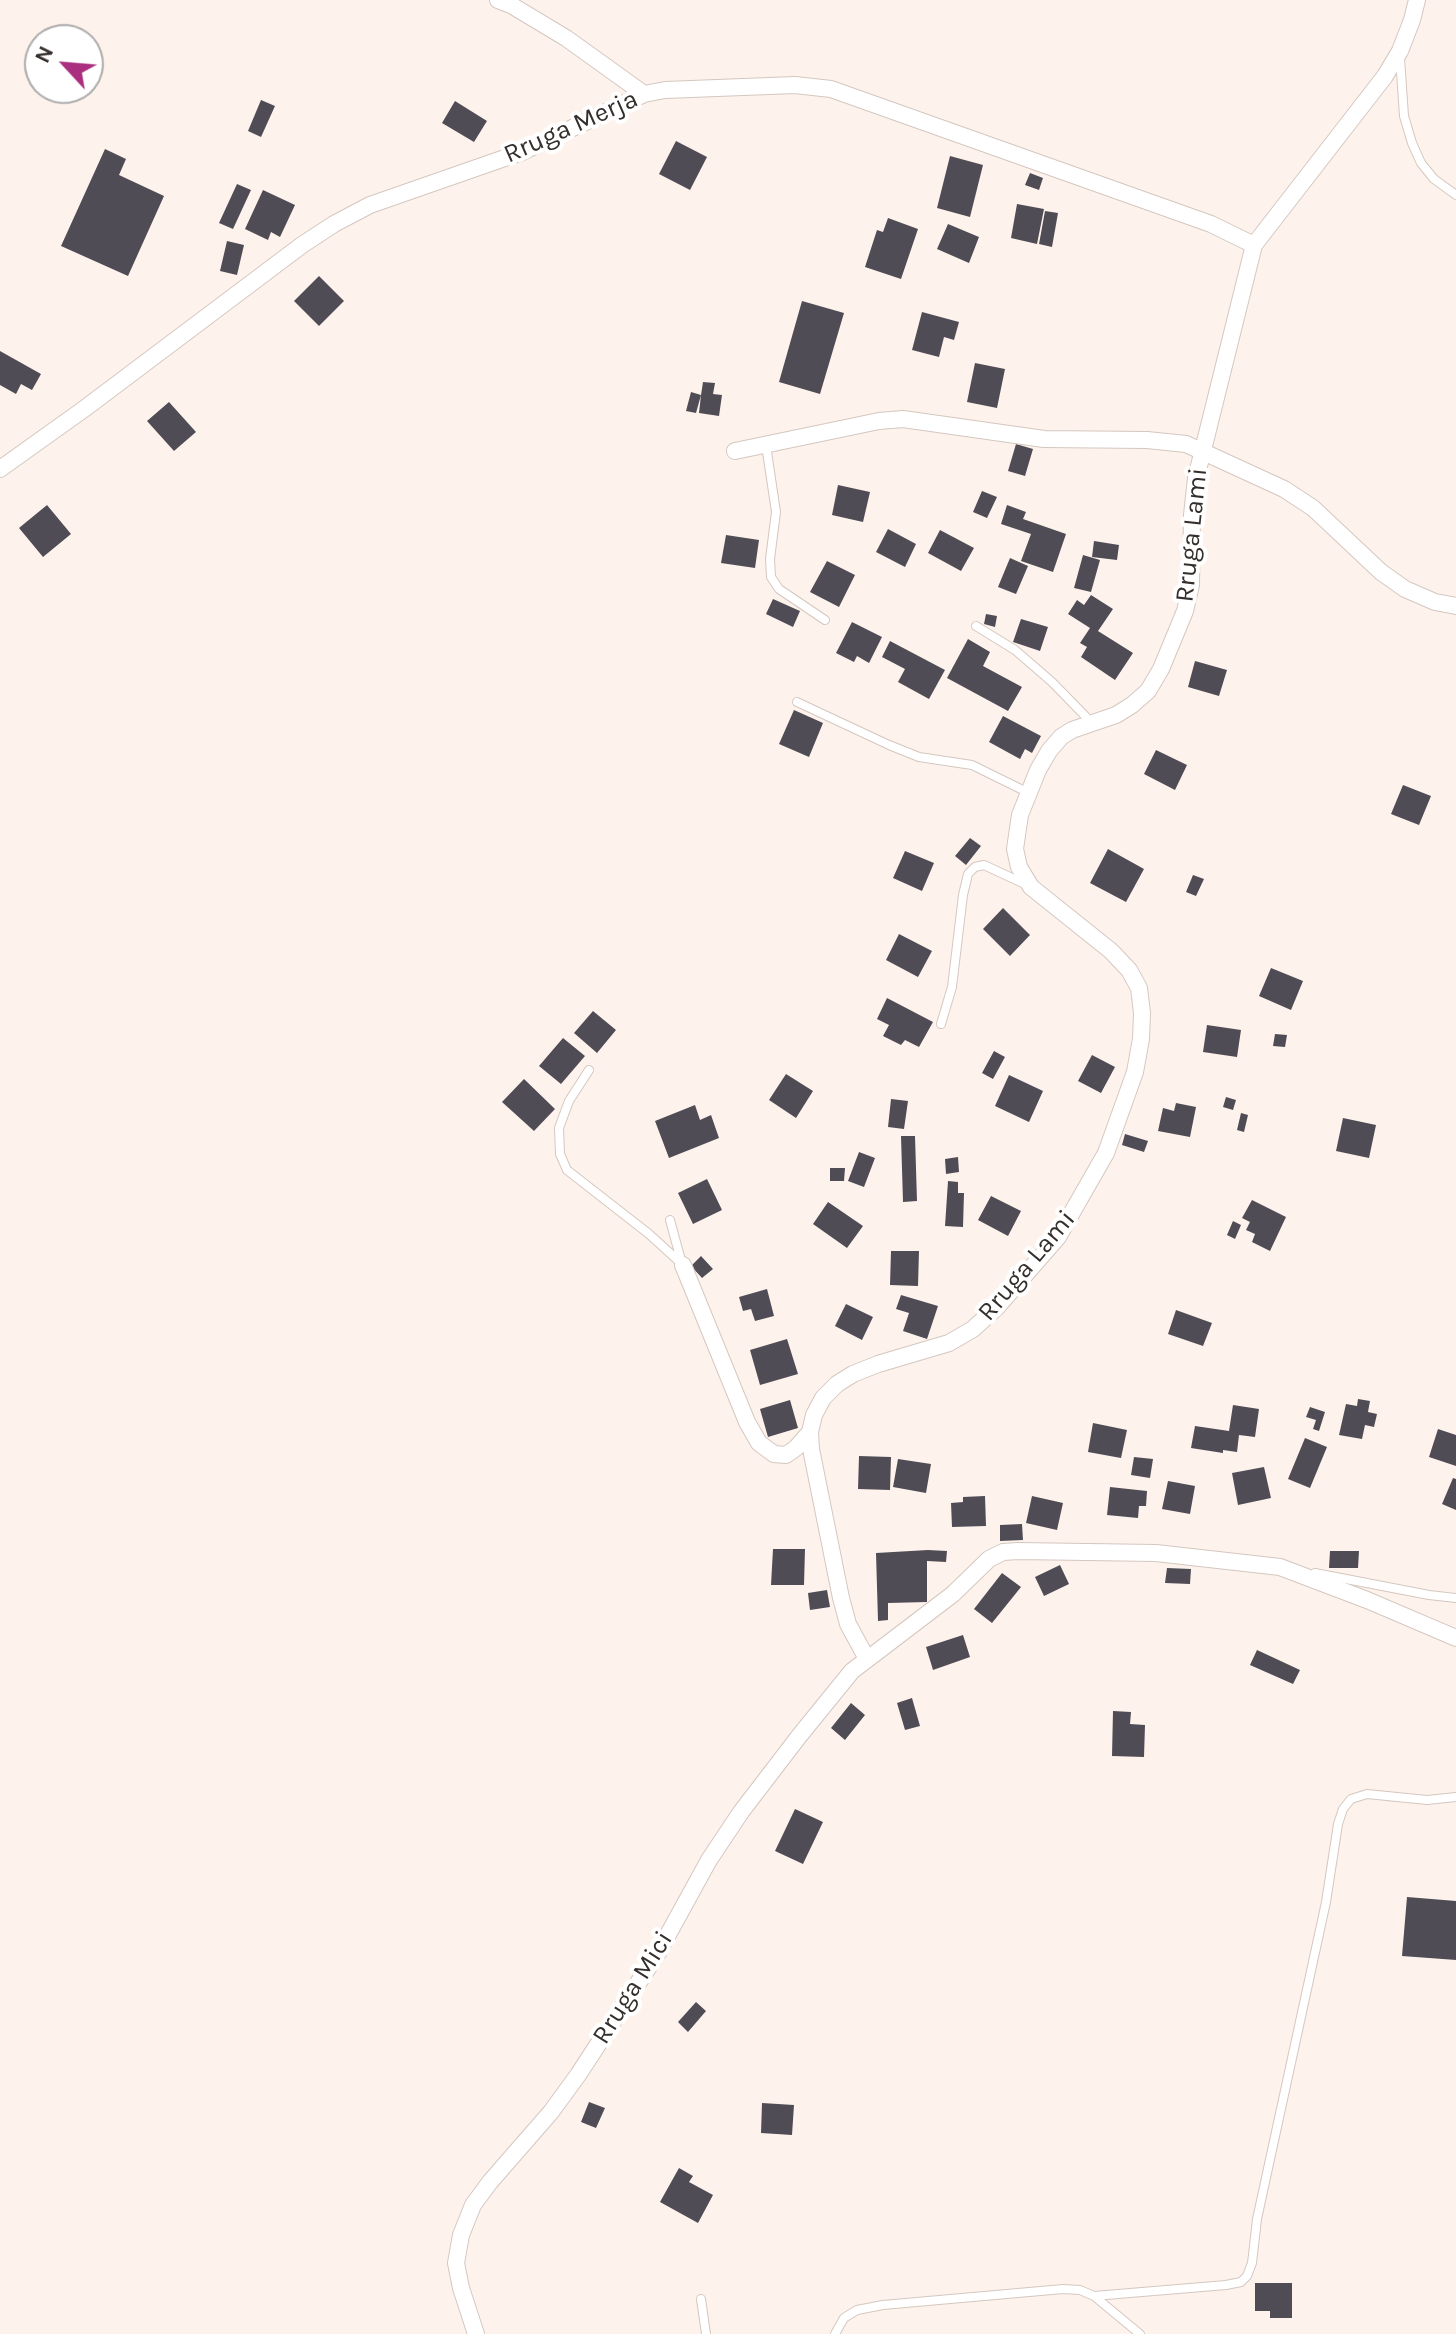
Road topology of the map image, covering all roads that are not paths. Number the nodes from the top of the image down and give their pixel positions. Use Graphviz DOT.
graph roads {
  1 [pos="498,0"];
  2 [pos="1417,0"];
  3 [pos="1400,51"];
  4 [pos="644,94"];
  5 [pos="1456,195"];
  6 [pos="1254,245"];
  7 [pos="766,445"];
  8 [pos="1202,450"];
  9 [pos="735,451"];
  10 [pos="0,469"];
  11 [pos="1456,606"];
  12 [pos="825,620"];
  13 [pos="976,626"];
  14 [pos="797,702"];
  15 [pos="1093,724"];
  16 [pos="1029,793"];
  17 [pos="1031,887"];
  18 [pos="941,1024"];
  19 [pos="589,1070"];
  20 [pos="670,1220"];
  21 [pos="683,1265"];
  22 [pos="810,1432"];
  23 [pos="1280,1567"];
  24 [pos="1456,1598"];
  25 [pos="1456,1638"];
  26 [pos="867,1659"];
  27 [pos="1456,1797"];
  28 [pos="1094,2296"];
  29 [pos="701,2299"];
  30 [pos="476,2334"];
  31 [pos="706,2334"];
  32 [pos="835,2334"];
  33 [pos="1140,2334"];
  1 -- 4 [label="street"];
  2 -- 3 [label="street, Rruga Lami"];
  3 -- 5 [label="lane"];
  3 -- 6 [label="street, Rruga Lami"];
  4 -- 6 [label="street, Rruga Merja"];
  4 -- 10 [label="street, Rruga Merja"];
  6 -- 8 [label="street, Rruga Lami"];
  7 -- 8 [label="street"];
  7 -- 9 [label="street"];
  7 -- 12 [label="lane"];
  8 -- 11 [label="street"];
  8 -- 15 [label="street, Rruga Lami"];
  13 -- 15 [label="lane"];
  14 -- 16 [label="lane"];
  15 -- 16 [label="street, Rruga Lami"];
  16 -- 17 [label="street, Rruga Lami"];
  17 -- 18 [label="lane"];
  17 -- 22 [label="street, Rruga Lami"];
  19 -- 21 [label="lane"];
  20 -- 21 [label="lane"];
  21 -- 22 [label="street"];
  22 -- 26 [label="street"];
  23 -- 24 [label="lane"];
  23 -- 25 [label="street, Rruga Mici"];
  23 -- 26 [label="street, Rruga Mici"];
  26 -- 30 [label="street, Rruga Mici"];
  27 -- 28 [label="lane"];
  28 -- 32 [label="lane"];
  28 -- 33 [label="lane"];
  29 -- 31 [label="lane"];
}
